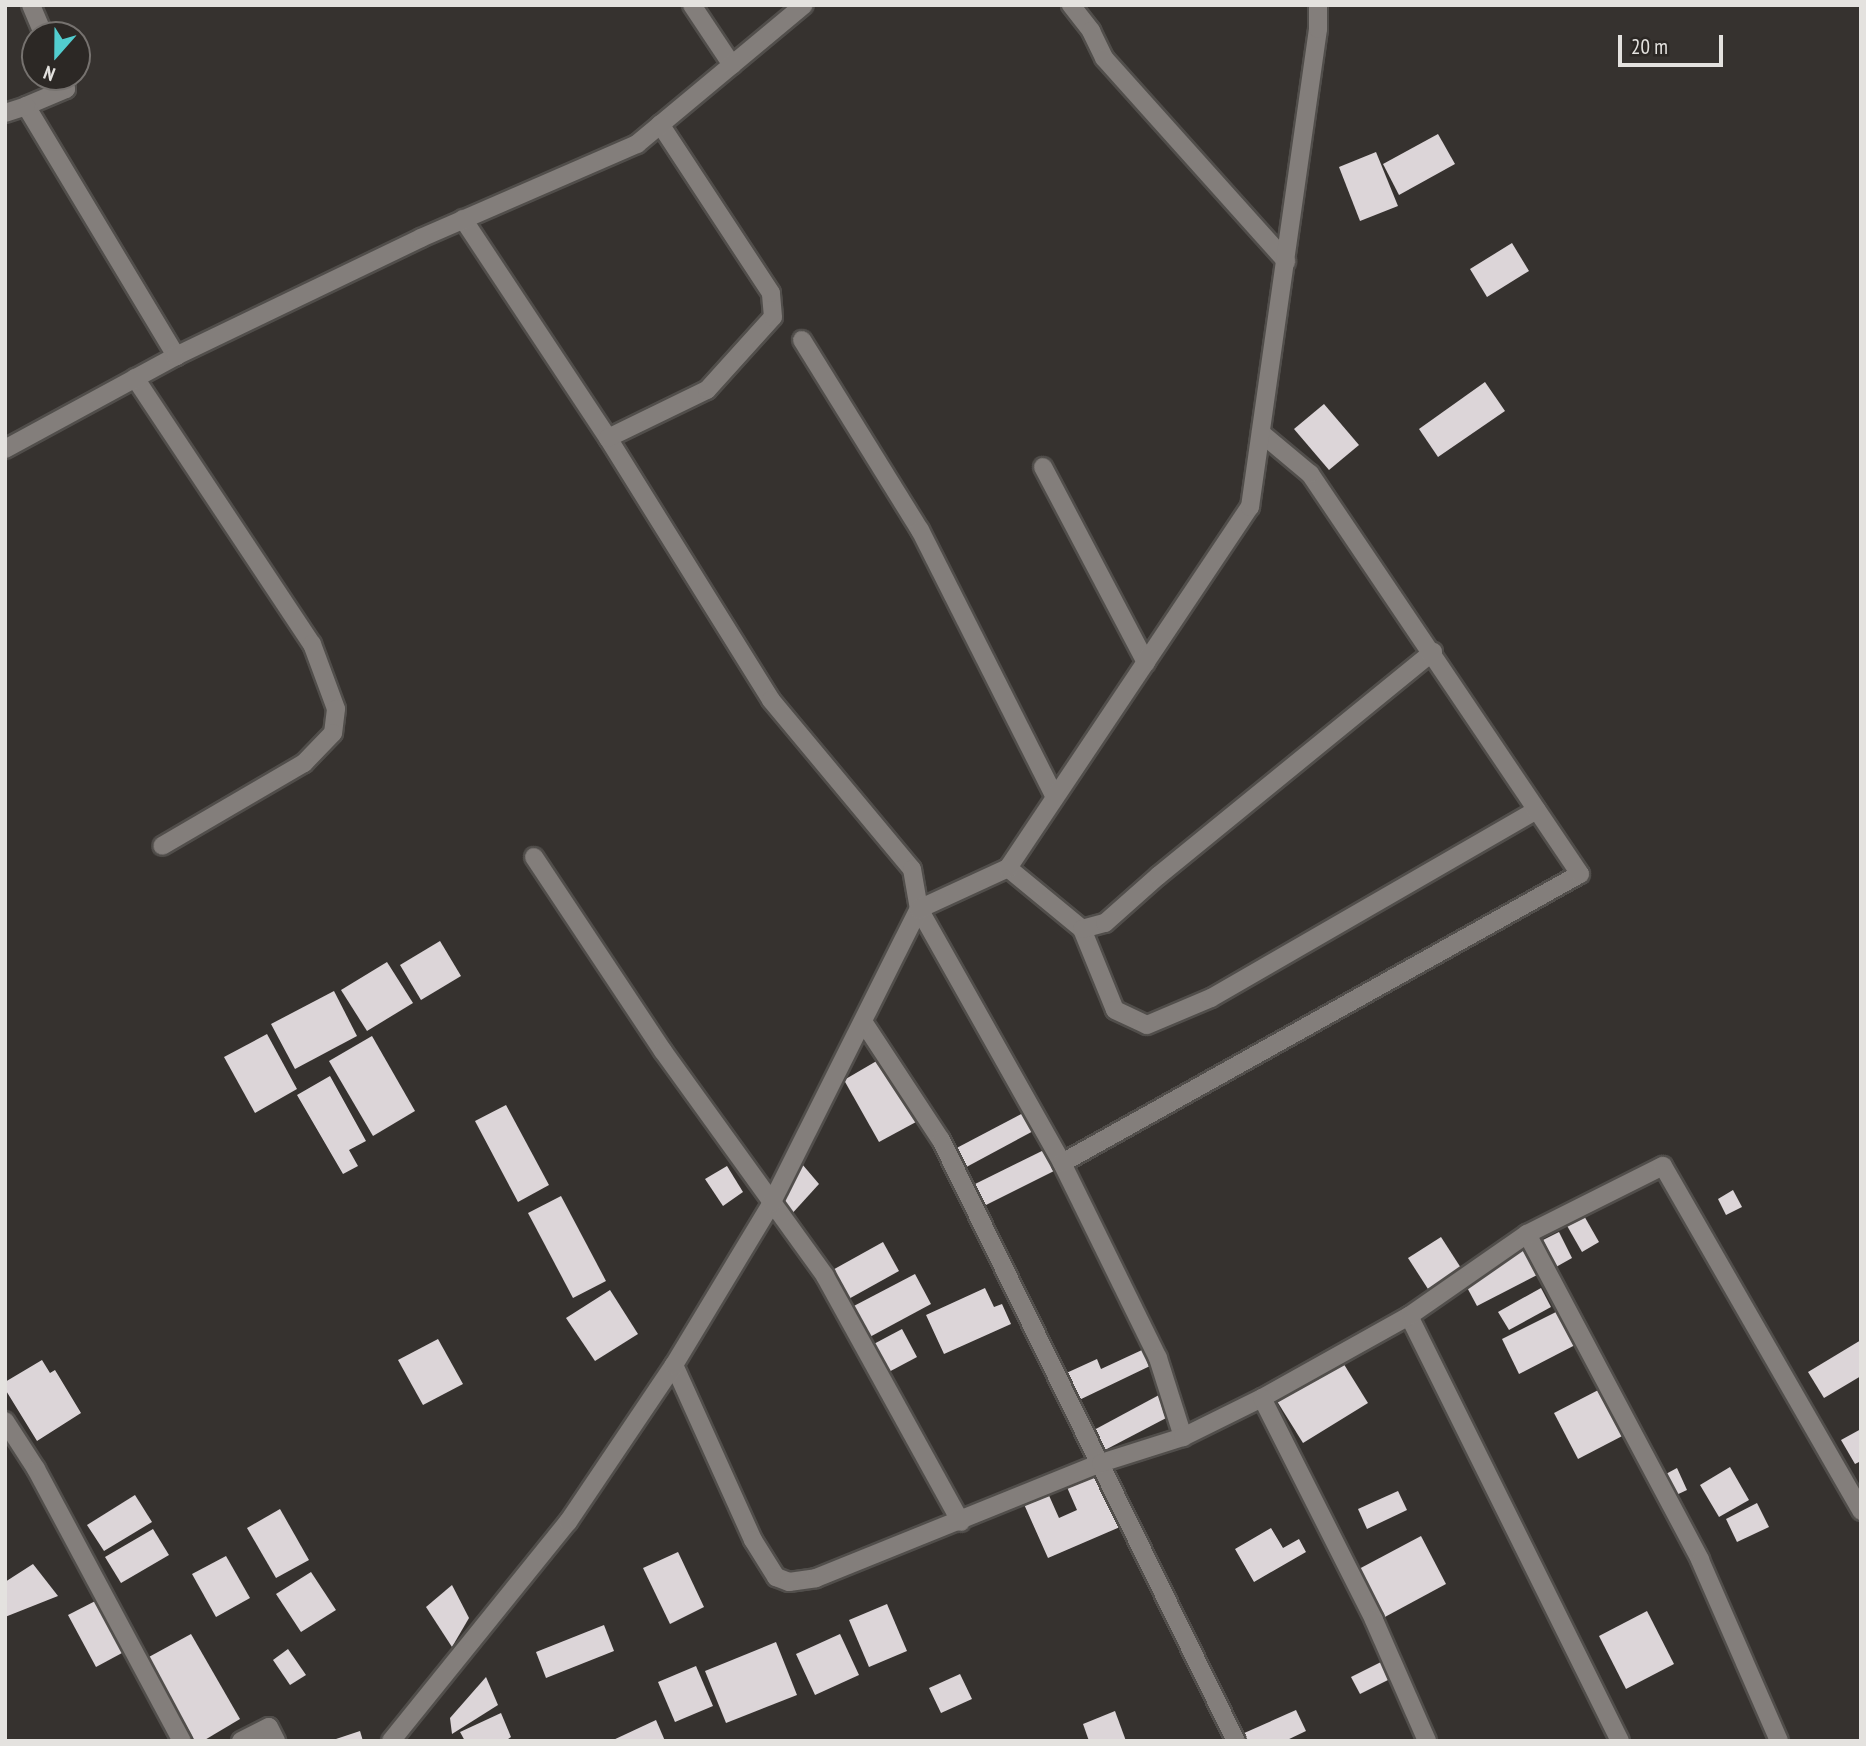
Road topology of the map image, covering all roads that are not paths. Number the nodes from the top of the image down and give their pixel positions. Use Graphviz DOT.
graph roads {
  1 [pos="692,5"];
  2 [pos="804,5"];
  3 [pos="1071,5"];
  4 [pos="1318,5"];
  5 [pos="732,65"];
  6 [pos="61,91"];
  7 [pos="26,106"];
  8 [pos="5,113"];
  9 [pos="660,124"];
  10 [pos="463,219"];
  11 [pos="1286,261"];
  12 [pos="802,340"];
  13 [pos="176,356"];
  14 [pos="135,378"];
  15 [pos="1261,433"];
  16 [pos="608,438"];
  17 [pos="5,449"];
  18 [pos="1043,467"];
  19 [pos="1433,652"];
  20 [pos="1146,662"];
  21 [pos="1055,797"];
  22 [pos="1537,810"];
  23 [pos="162,846"];
  24 [pos="534,857"];
  25 [pos="1008,867"];
  26 [pos="919,909"];
  27 [pos="1082,929"];
  28 [pos="864,1023"];
  29 [pos="1062,1163"];
  30 [pos="771,1204"];
  31 [pos="1527,1234"];
  32 [pos="1409,1316"];
  33 [pos="674,1365"];
  34 [pos="1262,1398"];
  35 [pos="5,1421"];
  36 [pos="1183,1437"];
  37 [pos="1101,1463"];
  38 [pos="1861,1511"];
  39 [pos="961,1522"];
  40 [pos="182,1741"];
  41 [pos="242,1741"];
  42 [pos="276,1741"];
  43 [pos="391,1741"];
  44 [pos="1236,1741"];
  45 [pos="1427,1741"];
  46 [pos="1620,1741"];
  47 [pos="1779,1741"];
  1 -- 5 [label="street"];
  2 -- 5 [label="street"];
  3 -- 11 [label="street"];
  4 -- 11 [label="street"];
  5 -- 9 [label="street"];
  6 -- 7 [label="street"];
  7 -- 8 [label="street"];
  7 -- 13 [label="street"];
  9 -- 10 [label="street"];
  9 -- 16 [label="street"];
  10 -- 13 [label="street"];
  10 -- 16 [label="street"];
  11 -- 15 [label="street"];
  12 -- 21 [label="street"];
  13 -- 14 [label="street"];
  14 -- 17 [label="street"];
  14 -- 23 [label="street"];
  15 -- 19 [label="street"];
  15 -- 20 [label="street"];
  16 -- 26 [label="street"];
  18 -- 20 [label="street"];
  19 -- 22 [label="street"];
  19 -- 27 [label="street"];
  20 -- 21 [label="street"];
  21 -- 25 [label="street"];
  22 -- 27 [label="street"];
  22 -- 29 [label="street"];
  24 -- 30 [label="street"];
  25 -- 26 [label="street"];
  25 -- 27 [label="street"];
  26 -- 28 [label="street"];
  26 -- 29 [label="street"];
  28 -- 30 [label="street"];
  28 -- 37 [label="street"];
  29 -- 36 [label="street"];
  30 -- 33 [label="street"];
  30 -- 39 [label="street"];
  31 -- 32 [label="street"];
  31 -- 38 [label="street"];
  31 -- 47 [label="street"];
  32 -- 34 [label="street"];
  32 -- 46 [label="street"];
  33 -- 39 [label="street"];
  33 -- 43 [label="street"];
  34 -- 36 [label="street"];
  34 -- 45 [label="street"];
  35 -- 40 [label="street"];
  36 -- 37 [label="street"];
  37 -- 39 [label="street"];
  37 -- 44 [label="street"];
  41 -- 42 [label="street"];
}
